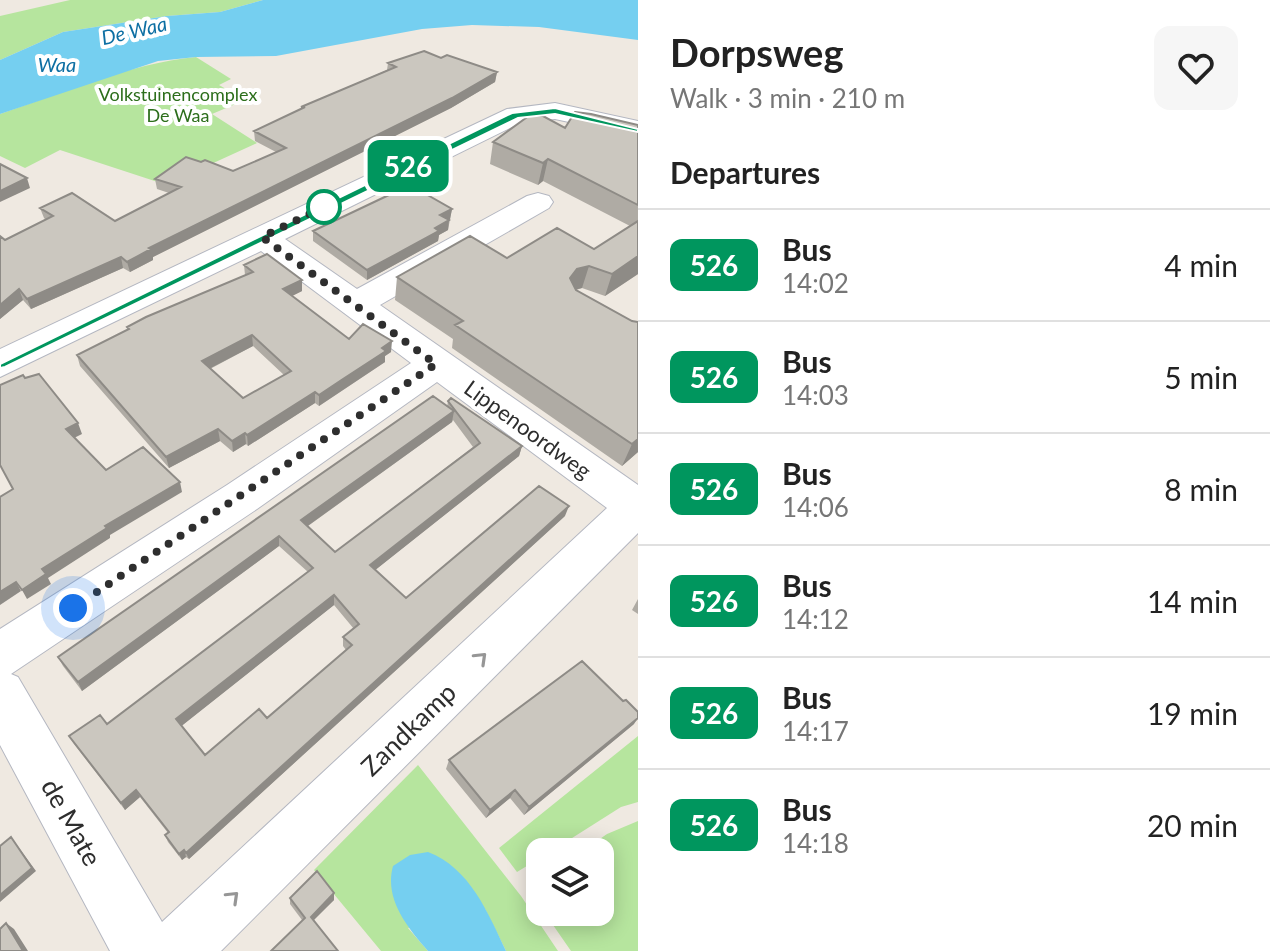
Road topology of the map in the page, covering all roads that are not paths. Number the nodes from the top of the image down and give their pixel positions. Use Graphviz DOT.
graph roads {
  1 [pos="573,92"];
  2 [pos="638,103"];
  3 [pos="638,129"];
  4 [pos="538,202"];
  5 [pos="262,237"];
  6 [pos="355,305"];
  7 [pos="0,364"];
  8 [pos="436,364"];
  9 [pos="638,507"];
  10 [pos="0,656"];
  11 [pos="0,694"];
  12 [pos="144,951"];
  13 [pos="177,951"];
  1 -- 2 [label="street"];
  3 -- 5 [label="street"];
  4 -- 6 [label="street"];
  5 -- 6 [label="street, Lippenoordweg"];
  5 -- 7 [label="street"];
  6 -- 8 [label="street, Lippenoordweg"];
  8 -- 9 [label="street, Lippenoordweg"];
  8 -- 10 [label="street"];
  13 -- 9 [label="street, Zandkamp, one-way"];
  11 -- 12 [label="street, de Mate"];
}
